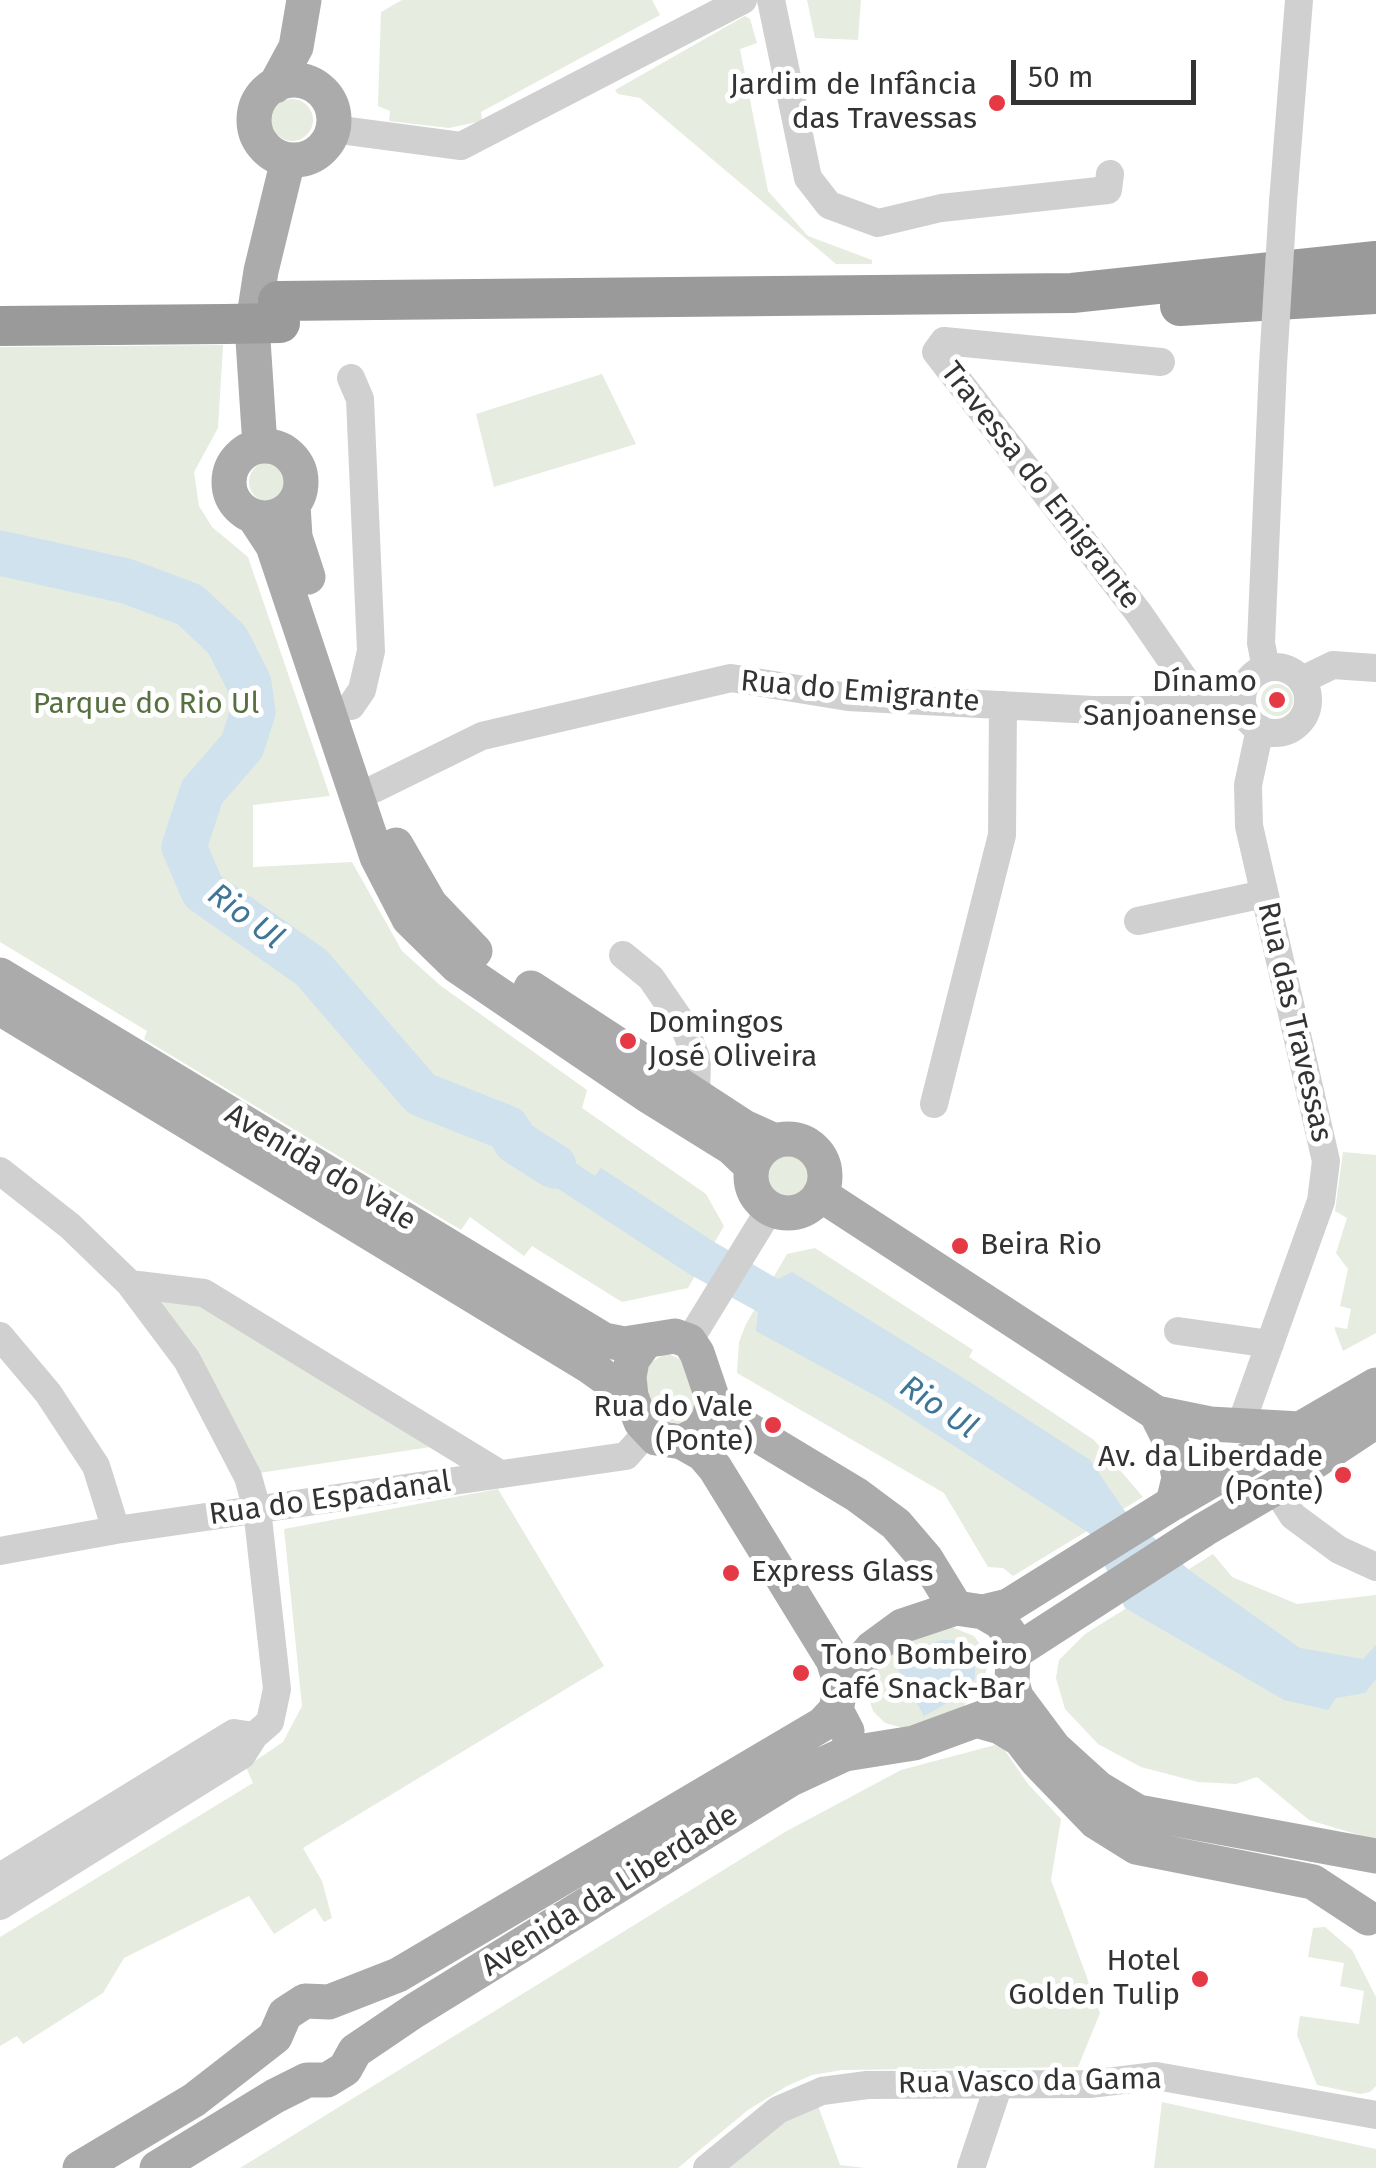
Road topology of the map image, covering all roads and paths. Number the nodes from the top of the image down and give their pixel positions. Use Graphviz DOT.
graph roads {
  1 [pos="304,0"];
  2 [pos="326,0"];
  3 [pos="744,0"];
  4 [pos="771,0"];
  5 [pos="1299,0"];
  6 [pos="275,86"];
  7 [pos="319,89"];
  8 [pos="333,129"];
  9 [pos="288,160"];
  10 [pos="1110,174"];
  11 [pos="1376,252"];
  12 [pos="1376,262"];
  13 [pos="1323,265"];
  14 [pos="1376,294"];
  15 [pos="0,303"];
  16 [pos="225,312"];
  17 [pos="279,312"];
  18 [pos="0,326"];
  19 [pos="1161,362"];
  20 [pos="351,378"];
  21 [pos="260,446"];
  22 [pos="293,504"];
  23 [pos="254,516"];
  24 [pos="1266,668"];
  25 [pos="1376,668"];
  26 [pos="1302,680"];
  27 [pos="1003,705"];
  28 [pos="351,706"];
  29 [pos="1207,712"];
  30 [pos="1252,720"];
  31 [pos="374,789"];
  32 [pos="1264,894"];
  33 [pos="1138,920"];
  34 [pos="624,955"];
  35 [pos="0,976"];
  36 [pos="0,1008"];
  37 [pos="696,1095"];
  38 [pos="934,1104"];
  39 [pos="764,1154"];
  40 [pos="0,1170"];
  41 [pos="820,1194"];
  42 [pos="770,1209"];
  43 [pos="130,1284"];
  44 [pos="1178,1331"];
  45 [pos="0,1336"];
  46 [pos="689,1341"];
  47 [pos="645,1342"];
  48 [pos="1270,1344"];
  49 [pos="1376,1385"];
  50 [pos="631,1396"];
  51 [pos="713,1400"];
  52 [pos="1156,1413"];
  53 [pos="1376,1421"];
  54 [pos="1241,1424"];
  55 [pos="1300,1429"];
  56 [pos="666,1436"];
  57 [pos="500,1474"];
  58 [pos="1276,1488"];
  59 [pos="1173,1503"];
  60 [pos="257,1509"];
  61 [pos="116,1530"];
  62 [pos="3,1545"];
  63 [pos="1376,1567"];
  64 [pos="970,1610"];
  65 [pos="1012,1668"];
  66 [pos="839,1698"];
  67 [pos="979,1722"];
  68 [pos="254,1736"];
  69 [pos="872,1748"];
  70 [pos="1376,1856"];
  71 [pos="0,1877"];
  72 [pos="0,1906"];
  73 [pos="1373,1916"];
  74 [pos="330,2002"];
  75 [pos="275,2037"];
  76 [pos="355,2052"];
  77 [pos="307,2080"];
  78 [pos="998,2084"];
  79 [pos="1376,2115"];
  80 [pos="80,2168"];
  81 [pos="157,2168"];
  82 [pos="707,2168"];
  83 [pos="971,2168"];
  1 -- 6 [label="main road"];
  2 -- 7 [label="main road"];
  3 -- 8 [label="street"];
  4 -- 10 [label="street"];
  5 -- 24 [label="street, bridge"];
  6 -- 7 [label="main road"];
  6 -- 9 [label="main road"];
  7 -- 8 [label="main road"];
  8 -- 9 [label="main road"];
  9 -- 21 [label="main road"];
  11 -- 13 [label="highway"];
  12 -- 13 [label="highway"];
  13 -- 17 [label="highway"];
  14 -- 17 [label="highway"];
  15 -- 16 [label="highway"];
  16 -- 17 [label="highway"];
  16 -- 18 [label="highway"];
  19 -- 29 [label="street, Travessa do Emigrante"];
  20 -- 28 [label="street"];
  21 -- 22 [label="main road"];
  21 -- 23 [label="main road"];
  22 -- 23 [label="main road"];
  22 -- 28 [label="main road"];
  23 -- 39 [label="main road"];
  24 -- 26 [label="street"];
  24 -- 30 [label="street"];
  25 -- 26 [label="street"];
  26 -- 30 [label="street, Rua do Emigrante"];
  27 -- 29 [label="street, Rua do Emigrante"];
  27 -- 31 [label="street, Rua do Emigrante"];
  27 -- 38 [label="street"];
  28 -- 31 [label="main road"];
  29 -- 30 [label="street, Rua do Emigrante"];
  30 -- 32 [label="street, Rua das Travessas"];
  31 -- 37 [label="main road"];
  32 -- 33 [label="street"];
  32 -- 48 [label="street, Rua das Travessas"];
  34 -- 37 [label="street"];
  35 -- 47 [label="main road, Avenida do Vale"];
  36 -- 50 [label="main road, Avenida do Vale"];
  37 -- 39 [label="main road"];
  39 -- 41 [label="main road"];
  39 -- 42 [label="main road"];
  40 -- 43 [label="street"];
  41 -- 42 [label="main road"];
  41 -- 52 [label="main road"];
  42 -- 46 [label="street"];
  43 -- 57 [label="street"];
  43 -- 60 [label="street"];
  44 -- 48 [label="street"];
  45 -- 61 [label="street"];
  46 -- 47 [label="main road, Avenida do Vale"];
  46 -- 51 [label="main road"];
  47 -- 50 [label="main road"];
  48 -- 54 [label="street, Rua das Travessas"];
  49 -- 55 [label="main road, Avenida da Liberdade"];
  50 -- 56 [label="main road, Avenida do Vale"];
  51 -- 56 [label="main road"];
  51 -- 64 [label="main road"];
  52 -- 54 [label="main road"];
  52 -- 59 [label="main road"];
  53 -- 58 [label="main road"];
  54 -- 55 [label="main road"];
  55 -- 59 [label="main road, Avenida da Liberdade"];
  56 -- 57 [label="street, Rua do Espadanal"];
  56 -- 66 [label="main road, Avenida do Vale"];
  57 -- 60 [label="street, Rua do Espadanal"];
  58 -- 63 [label="street"];
  58 -- 65 [label="main road"];
  59 -- 64 [label="main road, Avenida da Liberdade"];
  60 -- 61 [label="street, Rua do Espadanal"];
  60 -- 68 [label="street"];
  61 -- 62 [label="street, Rua do Espadanal"];
  64 -- 65 [label="main road"];
  64 -- 66 [label="main road, Avenida da Liberdade"];
  65 -- 67 [label="main road"];
  65 -- 70 [label="main road"];
  66 -- 69 [label="main road"];
  66 -- 74 [label="main road, Avenida da Liberdade"];
  67 -- 69 [label="main road, Avenida da Liberdade"];
  67 -- 73 [label="main road"];
  68 -- 71 [label="street"];
  68 -- 72 [label="street"];
  69 -- 76 [label="main road, Avenida da Liberdade"];
  74 -- 75 [label="main road, Avenida da Liberdade"];
  74 -- 76 [label="main road"];
  75 -- 77 [label="main road"];
  75 -- 80 [label="main road, Avenida da Liberdade"];
  76 -- 77 [label="main road, Avenida da Liberdade"];
  77 -- 81 [label="main road, Avenida da Liberdade"];
  78 -- 79 [label="street, Rua Vasco da Gama"];
  78 -- 82 [label="street, Rua Vasco da Gama"];
  78 -- 83 [label="street"];
}
